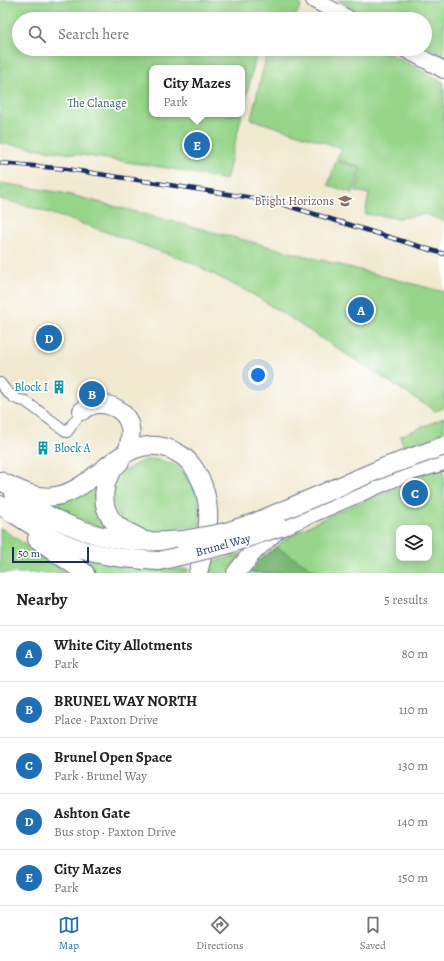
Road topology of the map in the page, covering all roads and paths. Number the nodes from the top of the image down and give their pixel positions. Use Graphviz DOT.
graph roads {
  1 [pos="314,0"];
  2 [pos="336,12"];
  3 [pos="418,56"];
  4 [pos="444,70"];
  5 [pos="0,383"];
  6 [pos="82,411"];
  7 [pos="162,446"];
  8 [pos="444,446"];
  9 [pos="127,452"];
  10 [pos="444,460"];
  11 [pos="0,481"];
  12 [pos="0,487"];
  13 [pos="0,507"];
  14 [pos="280,527"];
  15 [pos="149,542"];
  16 [pos="86,573"];
  17 [pos="198,573"];
  18 [pos="236,573"];
  1 -- 2 [label="main road"];
  3 -- 4 [label="main road"];
  5 -- 6 [label="street"];
  6 -- 9 [label="highway"];
  7 -- 9 [label="highway"];
  7 -- 15 [label="highway"];
  7 -- 17 [label="highway"];
  8 -- 15 [label="highway, Brunel Way, bridge"];
  9 -- 11 [label="highway"];
  10 -- 14 [label="highway, Brunel Way"];
  12 -- 15 [label="highway"];
  13 -- 14 [label="highway, Brunel Way, bridge"];
  13 -- 16 [label="highway"];
  14 -- 18 [label="highway"];
}
